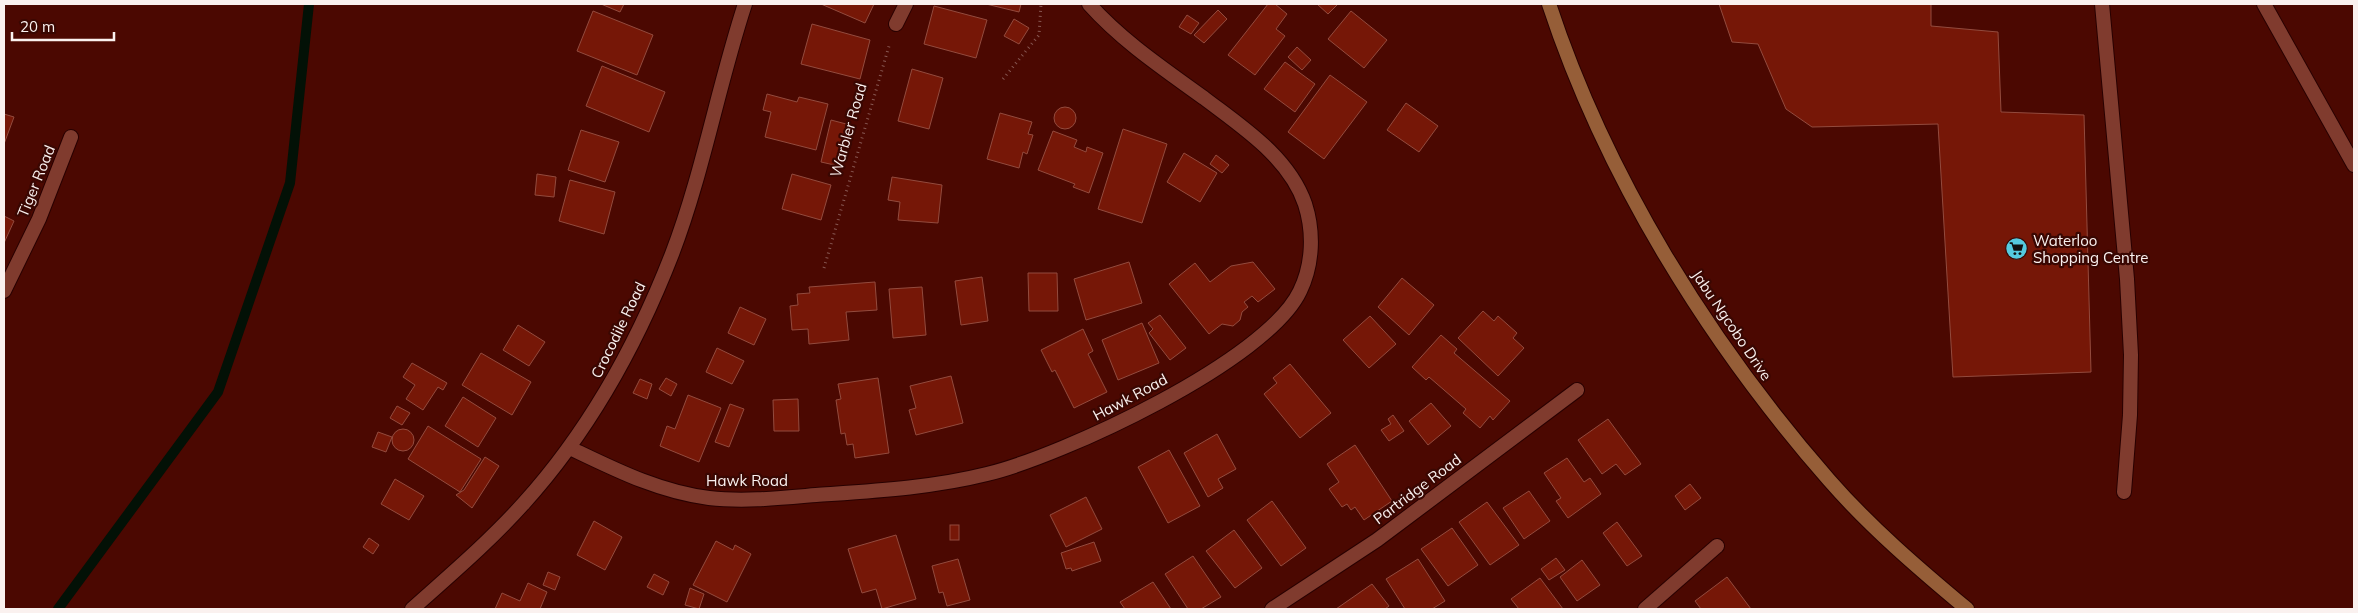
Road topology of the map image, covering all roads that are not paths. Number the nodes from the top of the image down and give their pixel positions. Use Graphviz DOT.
graph roads {
  1 [pos="745,4"];
  2 [pos="906,4"];
  3 [pos="1089,4"];
  4 [pos="1549,4"];
  5 [pos="2102,4"];
  6 [pos="2264,4"];
  7 [pos="896,24"];
  8 [pos="71,137"];
  9 [pos="2354,166"];
  10 [pos="4,291"];
  11 [pos="1577,390"];
  12 [pos="570,448"];
  13 [pos="2124,492"];
  14 [pos="1717,546"];
  15 [pos="413,609"];
  16 [pos="1272,609"];
  17 [pos="1645,609"];
  18 [pos="1967,609"];
  1 -- 12 [label="street, Crocodile Road"];
  2 -- 7 [label="street"];
  3 -- 12 [label="street, Hawk Road"];
  4 -- 18 [label="main road, Jabu Ngcobo Drive"];
  5 -- 13 [label="street"];
  6 -- 9 [label="street"];
  8 -- 10 [label="street, Tiger Road"];
  11 -- 16 [label="street, Partridge Road"];
  12 -- 15 [label="street, Crocodile Road"];
  14 -- 17 [label="street"];
}
